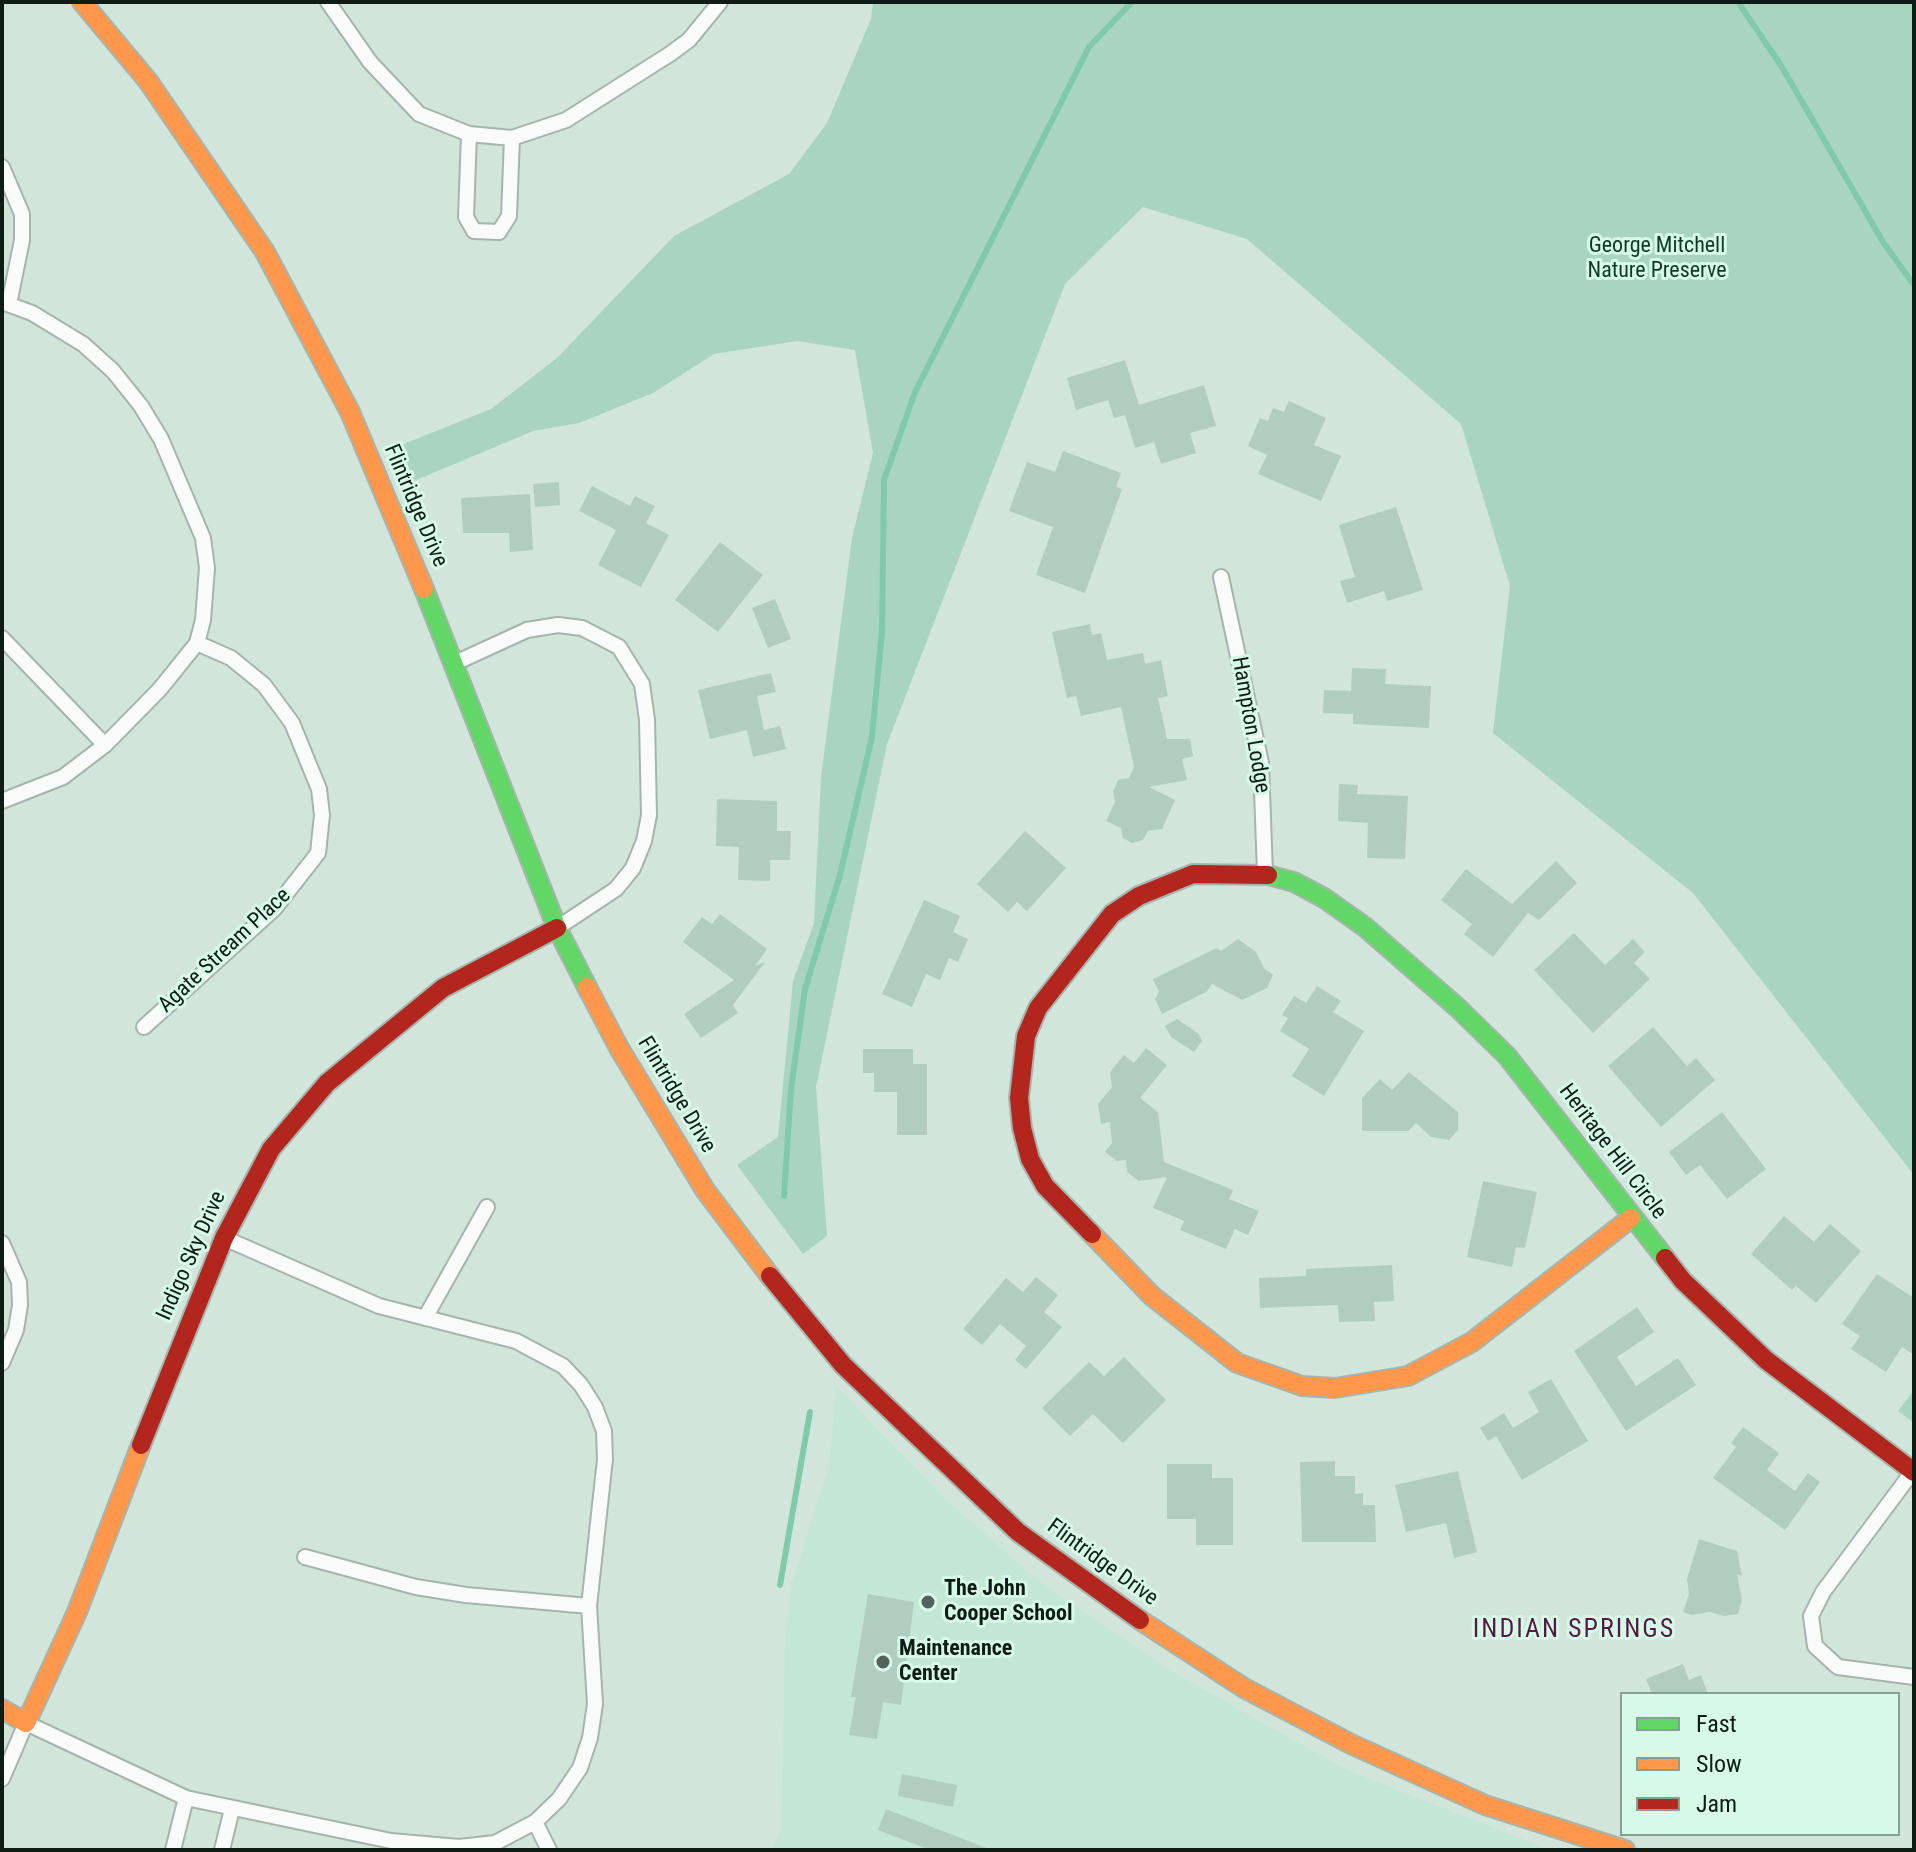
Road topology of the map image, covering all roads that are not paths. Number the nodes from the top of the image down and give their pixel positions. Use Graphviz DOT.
graph roads {
  1 [pos="82,2"];
  2 [pos="328,2"];
  3 [pos="720,2"];
  4 [pos="469,134"];
  5 [pos="512,138"];
  6 [pos="2,167"];
  7 [pos="5,303"];
  8 [pos="1221,577"];
  9 [pos="2,638"];
  10 [pos="197,643"];
  11 [pos="455,663"];
  12 [pos="105,745"];
  13 [pos="2,801"];
  14 [pos="1265,874"];
  15 [pos="557,928"];
  16 [pos="144,1027"];
  17 [pos="487,1207"];
  18 [pos="1631,1218"];
  19 [pos="224,1238"];
  20 [pos="2,1243"];
  21 [pos="425,1318"];
  22 [pos="2,1363"];
  23 [pos="1913,1472"];
  24 [pos="305,1557"];
  25 [pos="589,1606"];
  26 [pos="1914,1677"];
  27 [pos="2,1709"];
  28 [pos="26,1723"];
  29 [pos="2,1779"];
  30 [pos="186,1798"];
  31 [pos="232,1809"];
  32 [pos="535,1822"];
  33 [pos="497,1846"];
  34 [pos="173,1850"];
  35 [pos="222,1850"];
  36 [pos="549,1850"];
  37 [pos="1625,1850"];
  1 -- 11 [label="street, Flintridge Drive"];
  2 -- 4 [label="street"];
  3 -- 5 [label="street"];
  4 -- 5 [label="street"];
  4 -- 5 [label="street"];
  6 -- 7 [label="street"];
  7 -- 10 [label="street"];
  8 -- 14 [label="street, Hampton Lodge"];
  9 -- 12 [label="street"];
  10 -- 12 [label="street"];
  10 -- 16 [label="street, Agate Stream Place"];
  11 -- 15 [label="street, Flintridge Drive"];
  11 -- 15 [label="street"];
  12 -- 13 [label="street"];
  14 -- 18 [label="street, Heritage Hill Circle"];
  14 -- 18 [label="street, Heritage Hill Circle"];
  15 -- 19 [label="street, Indigo Sky Drive"];
  15 -- 37 [label="street, Flintridge Drive"];
  17 -- 21 [label="street"];
  18 -- 23 [label="street, Heritage Hill Circle"];
  19 -- 21 [label="street"];
  19 -- 28 [label="street, Indigo Sky Drive"];
  20 -- 22 [label="street"];
  21 -- 25 [label="street"];
  23 -- 26 [label="street"];
  24 -- 25 [label="street"];
  25 -- 32 [label="street"];
  27 -- 28 [label="street"];
  28 -- 29 [label="street"];
  28 -- 30 [label="street"];
  30 -- 31 [label="street"];
  30 -- 34 [label="street"];
  31 -- 33 [label="street"];
  31 -- 35 [label="street"];
  32 -- 33 [label="street"];
  32 -- 36 [label="street"];
}
